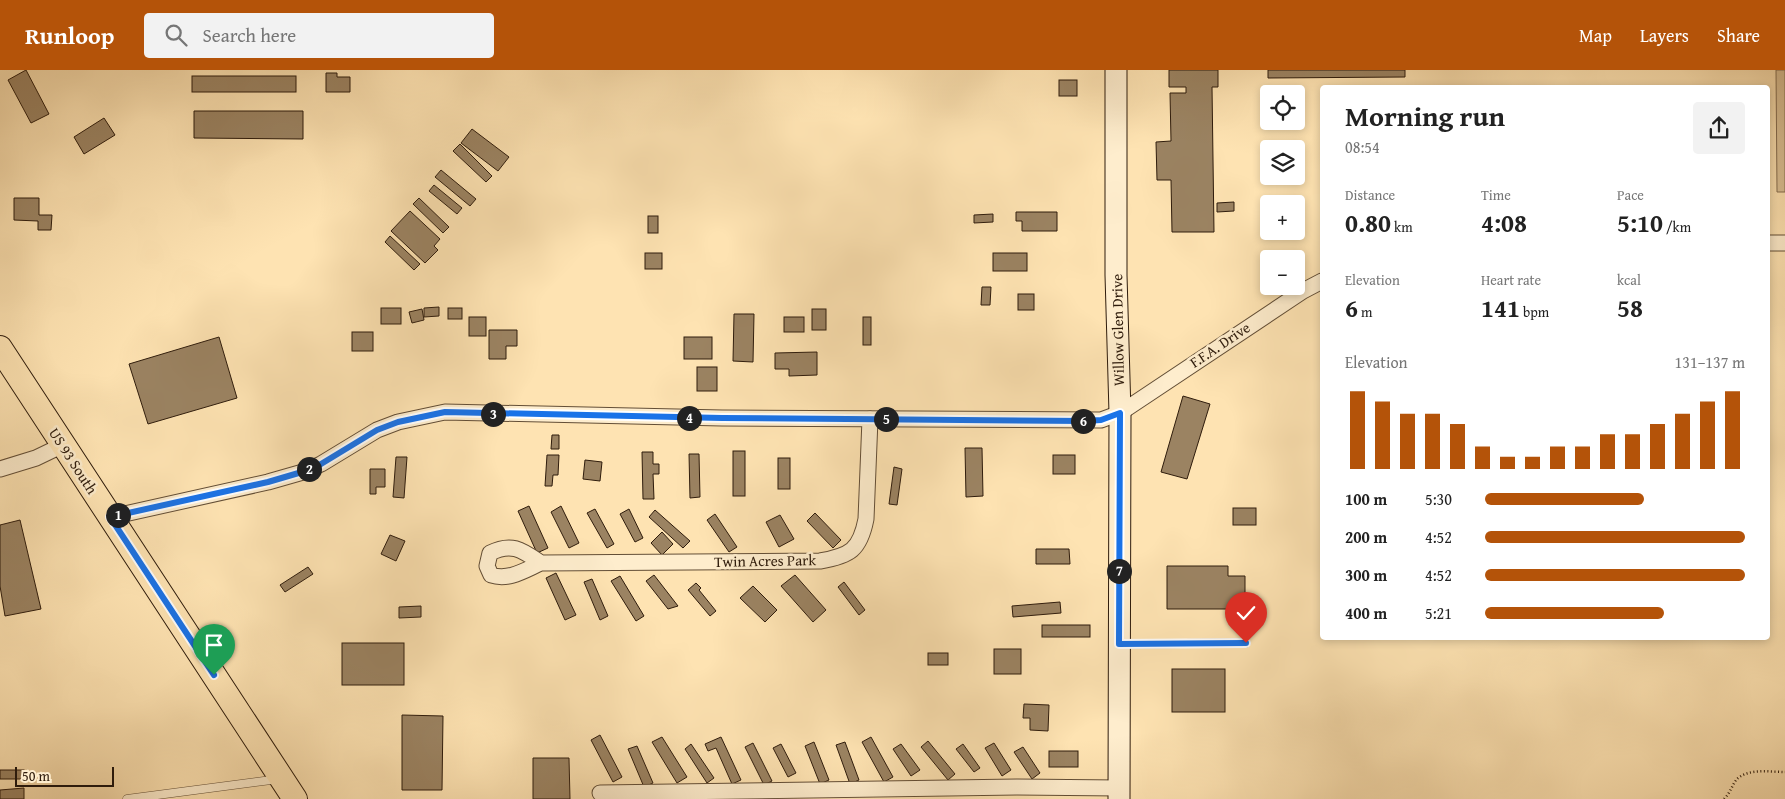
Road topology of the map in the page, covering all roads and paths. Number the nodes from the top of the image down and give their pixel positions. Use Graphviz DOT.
graph roads {
  1 [pos="1116,70"];
  2 [pos="1770,243"];
  3 [pos="1785,243"];
  4 [pos="1320,281"];
  5 [pos="0,348"];
  6 [pos="1120,413"];
  7 [pos="870,419"];
  8 [pos="63,445"];
  9 [pos="0,469"];
  10 [pos="110,517"];
  11 [pos="541,563"];
  12 [pos="1246,643"];
  13 [pos="1119,644"];
  14 [pos="1785,772"];
  15 [pos="281,779"];
  16 [pos="1119,793"];
  17 [pos="600,794"];
  18 [pos="127,799"];
  19 [pos="295,799"];
  20 [pos="1724,799"];
  1 -- 6 [label="main road, Willow Glen Drive"];
  2 -- 3 [label="street"];
  4 -- 6 [label="street, F.F.A. Drive"];
  5 -- 8 [label="main road, US 93 South"];
  6 -- 7 [label="street, F.F.A. Drive"];
  6 -- 13 [label="main road, Willow Glen Drive"];
  7 -- 10 [label="street, F.F.A. Drive"];
  7 -- 11 [label="street, Twin Acres Park"];
  8 -- 9 [label="street"];
  8 -- 10 [label="main road, US 93 South"];
  10 -- 15 [label="main road, US 93 South"];
  12 -- 13 [label="lane"];
  13 -- 16 [label="main road, Willow Glen Drive"];
  14 -- 20 [label="path"];
  15 -- 18 [label="lane"];
  15 -- 19 [label="main road, US 93 South"];
  16 -- 17 [label="street"];
}
